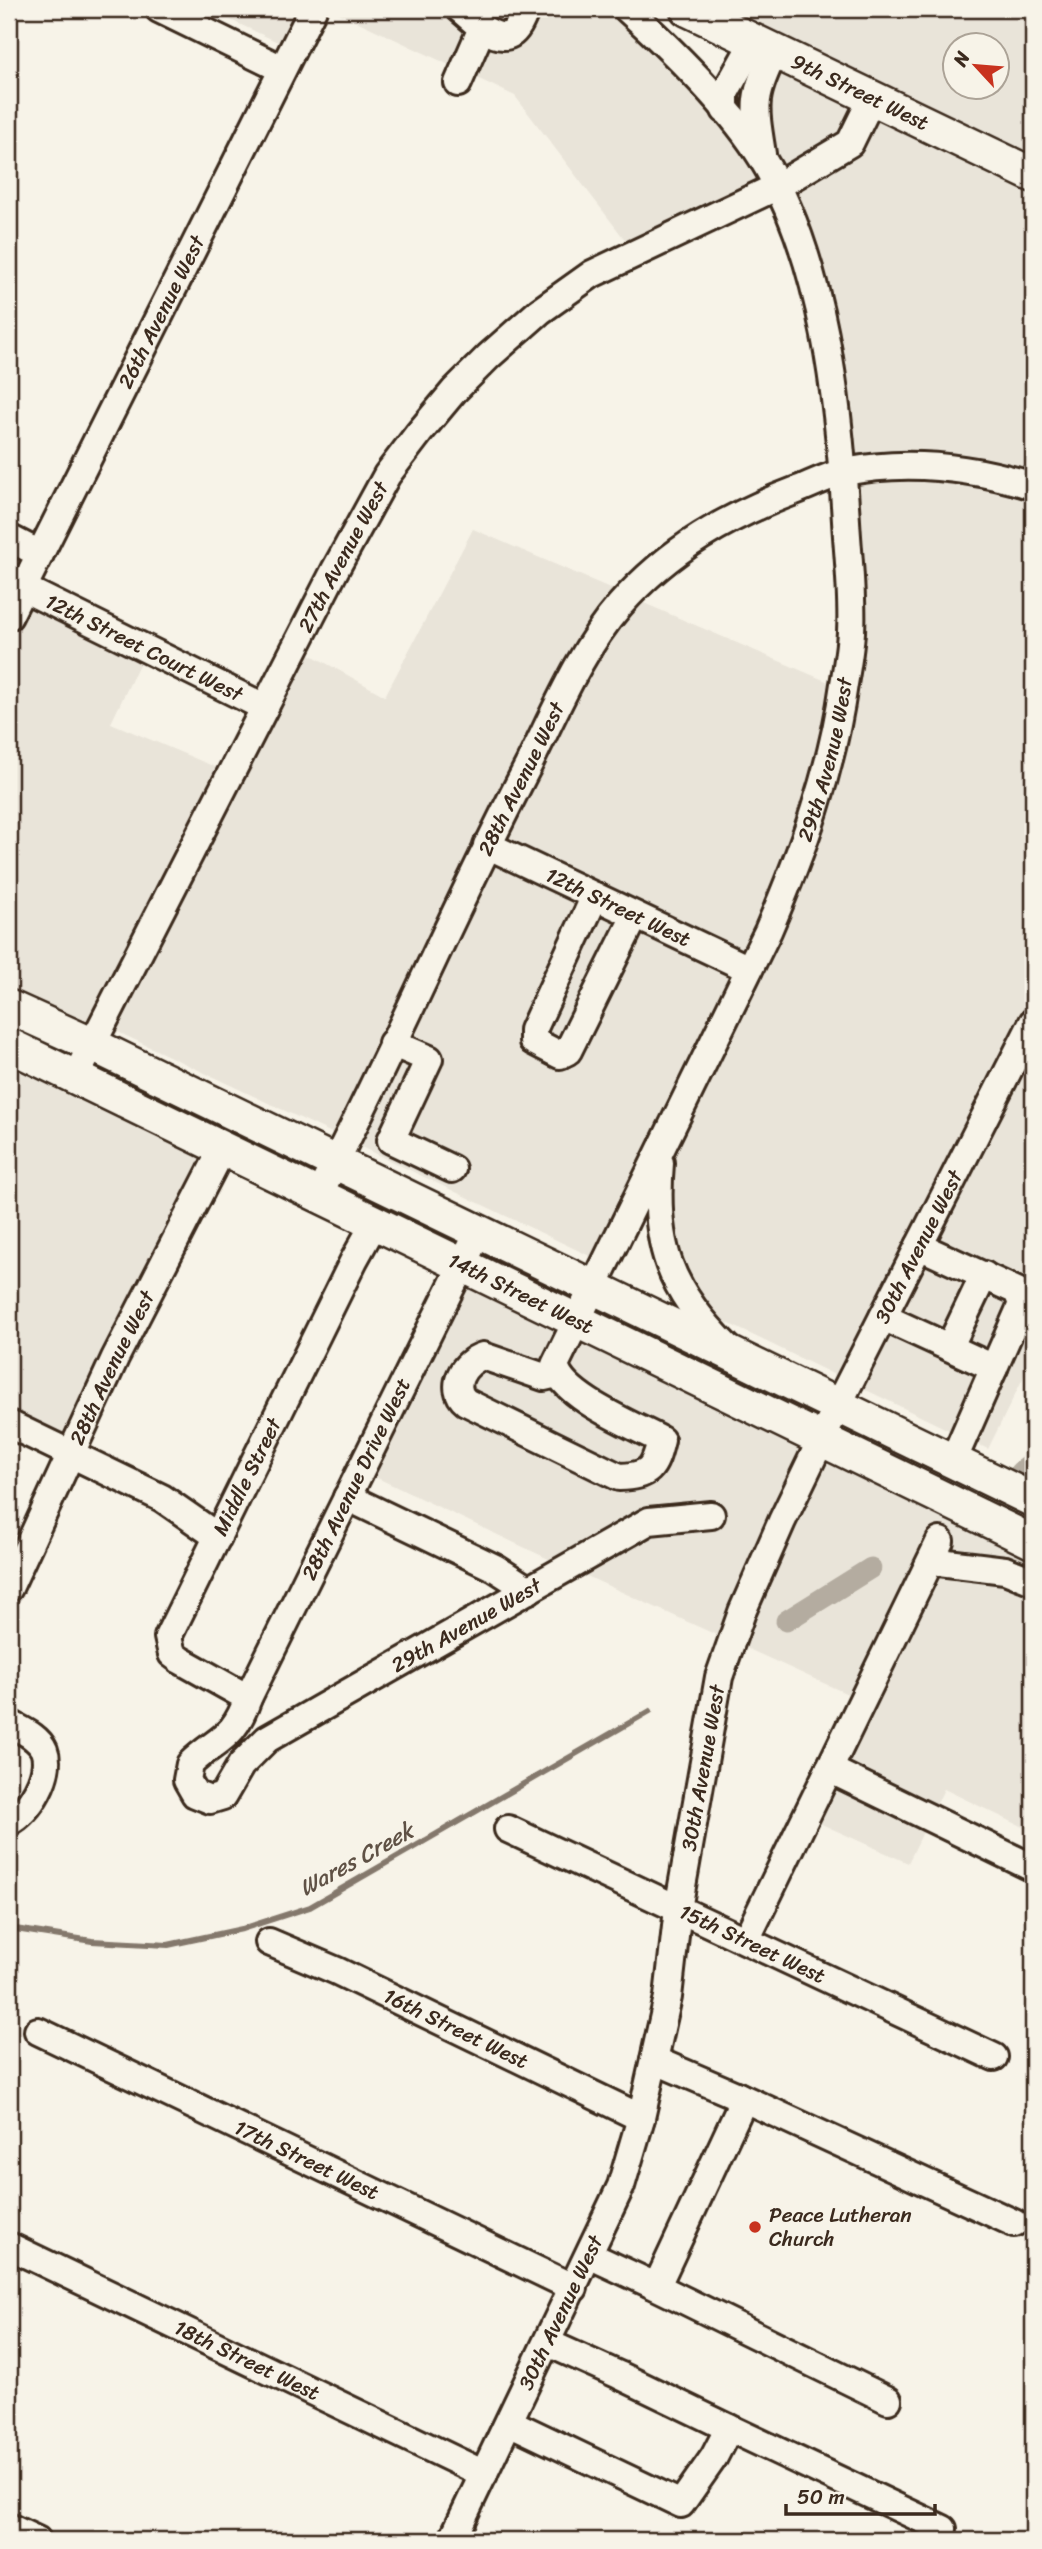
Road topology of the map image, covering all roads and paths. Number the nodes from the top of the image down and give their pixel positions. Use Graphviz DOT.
graph roads {
  1 [pos="159,9"];
  2 [pos="313,9"];
  3 [pos="460,9"];
  4 [pos="526,9"];
  5 [pos="626,9"];
  6 [pos="687,9"];
  7 [pos="482,28"];
  8 [pos="764,46"];
  9 [pos="282,69"];
  10 [pos="458,83"];
  11 [pos="872,98"];
  12 [pos="725,110"];
  13 [pos="762,159"];
  14 [pos="1033,175"];
  15 [pos="776,187"];
  16 [pos="844,472"];
  17 [pos="1033,486"];
  18 [pos="9,538"];
  19 [pos="40,555"];
  20 [pos="23,588"];
  21 [pos="9,616"];
  22 [pos="264,707"];
  23 [pos="486,845"];
  24 [pos="595,897"];
  25 [pos="635,916"];
  26 [pos="749,969"];
  27 [pos="9,1007"];
  28 [pos="1033,1023"];
  29 [pos="392,1043"];
  30 [pos="9,1045"];
  31 [pos="93,1045"];
  32 [pos="75,1078"];
  33 [pos="662,1147"];
  34 [pos="222,1150"];
  35 [pos="336,1162"];
  36 [pos="452,1169"];
  37 [pos="318,1196"];
  38 [pos="374,1224"];
  39 [pos="479,1231"];
  40 [pos="919,1247"];
  41 [pos="462,1266"];
  42 [pos="984,1275"];
  43 [pos="593,1287"];
  44 [pos="883,1317"];
  45 [pos="576,1321"];
  46 [pos="950,1346"];
  47 [pos="737,1356"];
  48 [pos="994,1368"];
  49 [pos="557,1374"];
  50 [pos="838,1405"];
  51 [pos="9,1424"];
  52 [pos="822,1439"];
  53 [pos="72,1454"];
  54 [pos="953,1461"];
  55 [pos="347,1497"];
  56 [pos="1033,1500"];
  57 [pos="711,1515"];
  58 [pos="218,1537"];
  59 [pos="18,1542"];
  60 [pos="1033,1542"];
  61 [pos="1007,1571"];
  62 [pos="1033,1581"];
  63 [pos="9,1587"];
  64 [pos="529,1590"];
  65 [pos="248,1698"];
  66 [pos="9,1723"];
  67 [pos="234,1728"];
  68 [pos="257,1747"];
  69 [pos="830,1769"];
  70 [pos="9,1822"];
  71 [pos="508,1829"];
  72 [pos="1033,1868"];
  73 [pos="678,1909"];
  74 [pos="747,1940"];
  75 [pos="269,1942"];
  76 [pos="37,2031"];
  77 [pos="995,2057"];
  78 [pos="654,2060"];
  79 [pos="738,2096"];
  80 [pos="641,2118"];
  81 [pos="1014,2223"];
  82 [pos="9,2246"];
  83 [pos="589,2255"];
  84 [pos="651,2284"];
  85 [pos="574,2288"];
  86 [pos="548,2343"];
  87 [pos="888,2400"];
  88 [pos="509,2422"];
  89 [pos="729,2428"];
  90 [pos="484,2474"];
  91 [pos="9,2526"];
  92 [pos="37,2540"];
  93 [pos="452,2540"];
  94 [pos="937,2540"];
  1 -- 9 [label="street"];
  2 -- 9 [label="street, 26th Avenue West"];
  3 -- 7 [label="street"];
  4 -- 7 [label="street"];
  5 -- 12 [label="street, 29th Avenue West"];
  6 -- 8 [label="main road, 9th Street West"];
  7 -- 10 [label="street"];
  8 -- 11 [label="main road, 9th Street West"];
  8 -- 12 [label="street"];
  8 -- 13 [label="street, 29th Avenue West"];
  9 -- 19 [label="street, 26th Avenue West"];
  11 -- 14 [label="main road, 9th Street West"];
  11 -- 15 [label="street, 27th Avenue West"];
  12 -- 13 [label="street, 29th Avenue West"];
  13 -- 15 [label="street, 29th Avenue West"];
  15 -- 16 [label="street, 29th Avenue West"];
  15 -- 22 [label="street, 27th Avenue West"];
  16 -- 17 [label="street, 28th Avenue West"];
  16 -- 23 [label="street, 28th Avenue West"];
  16 -- 26 [label="street, 29th Avenue West"];
  18 -- 19 [label="street"];
  19 -- 20 [label="street, 26th Avenue West"];
  20 -- 21 [label="street, 26th Avenue West"];
  20 -- 22 [label="street, 12th Street Court West"];
  22 -- 31 [label="street, 27th Avenue West"];
  23 -- 24 [label="street, 12th Street West"];
  23 -- 29 [label="street, 28th Avenue West"];
  24 -- 25 [label="street, 12th Street West"];
  24 -- 25 [label="street"];
  25 -- 26 [label="street, 12th Street West"];
  26 -- 33 [label="street, 29th Avenue West"];
  27 -- 31 [label="main road, 14th Street West"];
  28 -- 40 [label="street, 30th Avenue West"];
  29 -- 35 [label="street, 28th Avenue West"];
  29 -- 36 [label="street"];
  30 -- 32 [label="main road, 14th Street West"];
  31 -- 32 [label="street, 27th Avenue West"];
  31 -- 35 [label="main road, 14th Street West"];
  32 -- 34 [label="main road, 14th Street West"];
  33 -- 43 [label="street, 29th Avenue West"];
  33 -- 47 [label="street"];
  34 -- 37 [label="main road, 14th Street West"];
  34 -- 53 [label="street, 28th Avenue West"];
  35 -- 37 [label="street, 28th Avenue West"];
  35 -- 39 [label="main road, 14th Street West"];
  37 -- 38 [label="main road, 14th Street West"];
  38 -- 41 [label="main road, 14th Street West"];
  38 -- 58 [label="street, Middle Street"];
  39 -- 41 [label="street, 28th Avenue Drive West"];
  39 -- 43 [label="main road, 14th Street West"];
  40 -- 42 [label="street"];
  40 -- 44 [label="street, 30th Avenue West"];
  41 -- 45 [label="main road, 14th Street West"];
  41 -- 55 [label="street, 28th Avenue Drive West"];
  42 -- 46 [label="street"];
  42 -- 48 [label="street"];
  43 -- 45 [label="street, 29th Avenue West"];
  43 -- 47 [label="main road, 14th Street West"];
  44 -- 46 [label="street"];
  44 -- 50 [label="street, 30th Avenue West"];
  45 -- 49 [label="street, 29th Avenue West"];
  45 -- 52 [label="main road, 14th Street West"];
  46 -- 48 [label="street"];
  47 -- 50 [label="main road, 14th Street West"];
  48 -- 54 [label="street"];
  49 -- 49 [label="street"];
  50 -- 52 [label="street, 30th Avenue West"];
  50 -- 54 [label="main road, 14th Street West"];
  51 -- 53 [label="street"];
  52 -- 60 [label="main road, 14th Street West"];
  52 -- 73 [label="street, 30th Avenue West"];
  53 -- 58 [label="street"];
  53 -- 59 [label="street, 28th Avenue West"];
  54 -- 56 [label="main road, 14th Street West"];
  55 -- 64 [label="street"];
  55 -- 65 [label="street, 28th Avenue Drive West"];
  57 -- 64 [label="street, 29th Avenue West"];
  58 -- 65 [label="street, Middle Street"];
  59 -- 63 [label="street, 28th Avenue West"];
  60 -- 61 [label="street"];
  61 -- 62 [label="street"];
  61 -- 69 [label="street"];
  64 -- 68 [label="street, 29th Avenue West"];
  65 -- 67 [label="street, 28th Avenue Drive West"];
  66 -- 70 [label="street"];
  67 -- 68 [label="street"];
  67 -- 68 [label="street"];
  69 -- 72 [label="street"];
  69 -- 74 [label="street"];
  71 -- 73 [label="street, 15th Street West"];
  73 -- 74 [label="street, 15th Street West"];
  73 -- 78 [label="street, 30th Avenue West"];
  74 -- 77 [label="street, 15th Street West"];
  75 -- 80 [label="street, 16th Street West"];
  76 -- 85 [label="street, 17th Street West"];
  78 -- 79 [label="street"];
  78 -- 80 [label="street, 30th Avenue West"];
  79 -- 81 [label="street"];
  79 -- 84 [label="street"];
  80 -- 83 [label="street, 30th Avenue West"];
  82 -- 90 [label="street, 18th Street West"];
  83 -- 84 [label="street"];
  83 -- 85 [label="street, 30th Avenue West"];
  84 -- 87 [label="street"];
  85 -- 86 [label="street, 30th Avenue West"];
  86 -- 88 [label="street, 30th Avenue West"];
  86 -- 89 [label="street"];
  88 -- 89 [label="street"];
  88 -- 90 [label="street, 30th Avenue West"];
  89 -- 94 [label="street"];
  90 -- 93 [label="street, 30th Avenue West"];
  91 -- 92 [label="street"];
}
